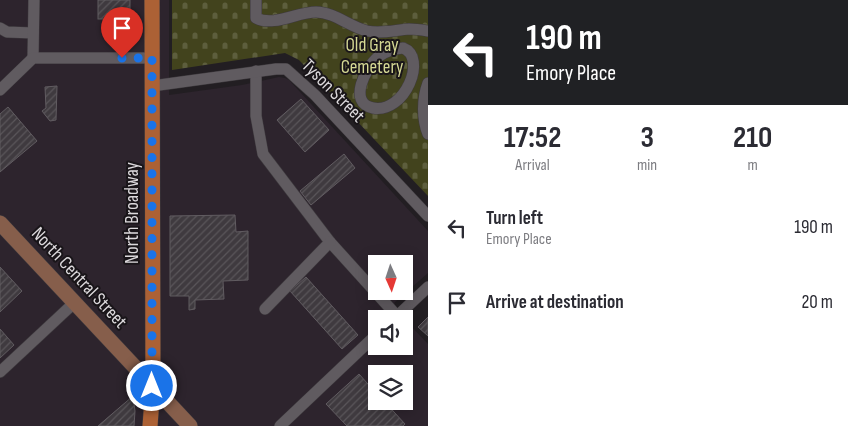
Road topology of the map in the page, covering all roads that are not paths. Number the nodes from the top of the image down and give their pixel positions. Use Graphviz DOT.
graph roads {
  1 [pos="34,0"];
  2 [pos="152,0"];
  3 [pos="256,0"];
  4 [pos="0,28"];
  5 [pos="428,31"];
  6 [pos="33,33"];
  7 [pos="33,58"];
  8 [pos="152,58"];
  9 [pos="256,71"];
  10 [pos="425,83"];
  11 [pos="152,86"];
  12 [pos="0,90"];
  13 [pos="428,134"];
  14 [pos="428,216"];
  15 [pos="0,223"];
  16 [pos="330,242"];
  17 [pos="428,288"];
  18 [pos="74,303"];
  19 [pos="265,309"];
  20 [pos="389,310"];
  21 [pos="403,310"];
  22 [pos="368,343"];
  23 [pos="0,372"];
  24 [pos="152,386"];
  25 [pos="150,426"];
  26 [pos="190,426"];
  27 [pos="280,426"];
  1 -- 6 [label="street"];
  2 -- 8 [label="main road, North Broadway"];
  3 -- 5 [label="street"];
  4 -- 6 [label="street"];
  6 -- 7 [label="street"];
  7 -- 8 [label="street"];
  7 -- 12 [label="street"];
  8 -- 11 [label="main road, North Broadway"];
  9 -- 11 [label="street, Tyson Street"];
  9 -- 14 [label="street, Tyson Street"];
  9 -- 16 [label="street"];
  10 -- 10 [label="street"];
  10 -- 13 [label="street"];
  11 -- 24 [label="main road, North Broadway"];
  15 -- 18 [label="main road, North Central Street"];
  16 -- 19 [label="street"];
  16 -- 20 [label="street"];
  17 -- 21 [label="street"];
  18 -- 23 [label="street"];
  18 -- 24 [label="main road, North Central Street"];
  22 -- 27 [label="street"];
  24 -- 25 [label="main road, North Broadway"];
  24 -- 26 [label="main road, North Central Street"];
}
